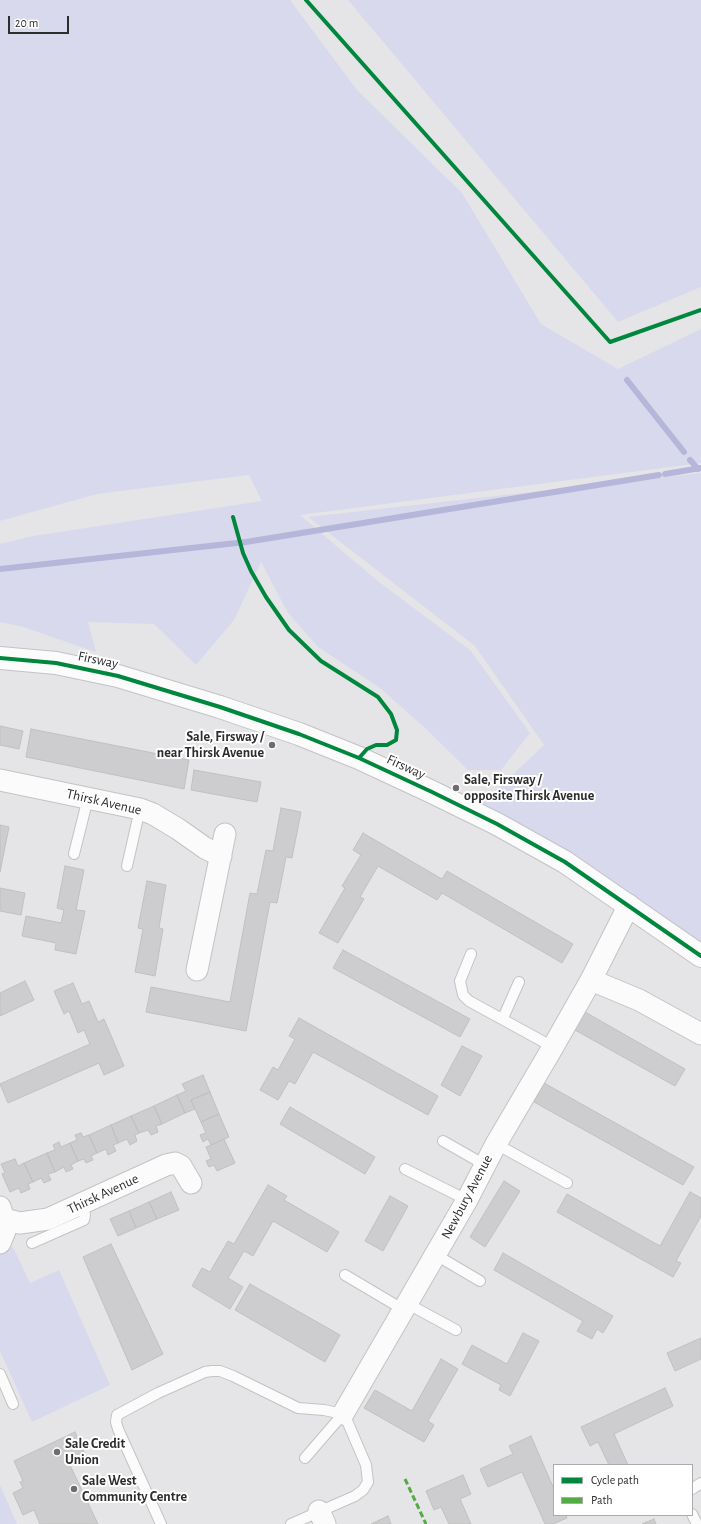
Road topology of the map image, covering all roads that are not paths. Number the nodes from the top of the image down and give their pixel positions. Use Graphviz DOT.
graph roads {
  1 [pos="0,658"];
  2 [pos="0,780"];
  3 [pos="88,798"];
  4 [pos="140,809"];
  5 [pos="225,834"];
  6 [pos="74,854"];
  7 [pos="221,856"];
  8 [pos="127,866"];
  9 [pos="629,906"];
  10 [pos="471,954"];
  11 [pos="701,956"];
  12 [pos="197,970"];
  13 [pos="591,980"];
  14 [pos="519,982"];
  15 [pos="503,1018"];
  16 [pos="701,1034"];
  17 [pos="554,1047"];
  18 [pos="443,1140"];
  19 [pos="496,1144"];
  20 [pos="485,1165"];
  21 [pos="405,1169"];
  22 [pos="191,1183"];
  23 [pos="567,1183"];
  24 [pos="467,1200"];
  25 [pos="82,1203"];
  26 [pos="2,1213"];
  27 [pos="0,1243"];
  28 [pos="32,1243"];
  29 [pos="436,1255"];
  30 [pos="345,1275"];
  31 [pos="480,1281"];
  32 [pos="406,1307"];
  33 [pos="456,1330"];
  34 [pos="0,1374"];
  35 [pos="13,1404"];
  36 [pos="343,1414"];
  37 [pos="305,1458"];
  38 [pos="322,1518"];
  39 [pos="161,1524"];
  40 [pos="290,1524"];
  1 -- 9 [label="street, Firsway"];
  2 -- 3 [label="street, Thirsk Avenue"];
  3 -- 4 [label="street, Thirsk Avenue"];
  3 -- 6 [label="lane"];
  4 -- 7 [label="street, Thirsk Avenue"];
  4 -- 8 [label="lane"];
  5 -- 7 [label="street"];
  7 -- 12 [label="street"];
  9 -- 11 [label="street, Firsway"];
  9 -- 13 [label="street, Newbury Avenue"];
  10 -- 15 [label="lane"];
  13 -- 16 [label="street"];
  13 -- 17 [label="street, Newbury Avenue"];
  14 -- 15 [label="lane"];
  15 -- 17 [label="lane"];
  17 -- 19 [label="street, Newbury Avenue"];
  18 -- 20 [label="lane"];
  19 -- 20 [label="street, Newbury Avenue"];
  19 -- 23 [label="lane"];
  20 -- 24 [label="street, Newbury Avenue"];
  21 -- 24 [label="lane"];
  22 -- 25 [label="street, Thirsk Avenue"];
  24 -- 29 [label="street, Newbury Avenue"];
  25 -- 26 [label="street, Thirsk Avenue"];
  25 -- 28 [label="lane"];
  26 -- 27 [label="street, Thirsk Avenue"];
  29 -- 31 [label="lane"];
  29 -- 32 [label="street, Newbury Avenue"];
  30 -- 32 [label="lane"];
  32 -- 33 [label="lane"];
  32 -- 36 [label="street, Newbury Avenue"];
  34 -- 35 [label="lane"];
  36 -- 37 [label="lane"];
  36 -- 38 [label="lane"];
  36 -- 39 [label="lane"];
  38 -- 40 [label="lane"];
}
